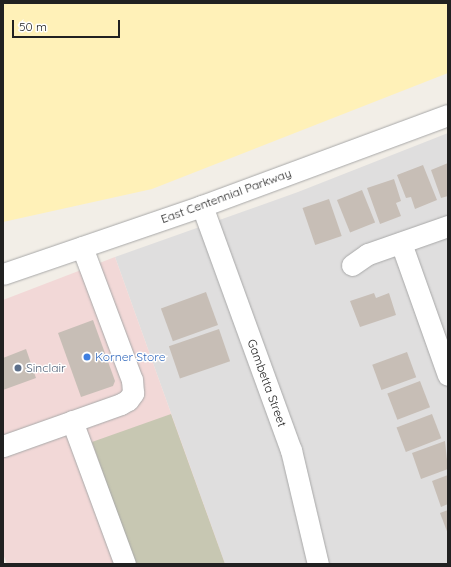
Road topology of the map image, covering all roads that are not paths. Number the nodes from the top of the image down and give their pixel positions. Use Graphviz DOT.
graph roads {
  1 [pos="448,115"];
  2 [pos="202,206"];
  3 [pos="448,226"];
  4 [pos="401,243"];
  5 [pos="82,247"];
  6 [pos="352,265"];
  7 [pos="3,274"];
  8 [pos="448,375"];
  9 [pos="72,421"];
  10 [pos="3,446"];
  11 [pos="125,564"];
  12 [pos="318,564"];
  1 -- 2 [label="street, East Centennial Parkway"];
  2 -- 5 [label="street, East Centennial Parkway"];
  2 -- 12 [label="street, Gambetta Street"];
  3 -- 4 [label="street"];
  4 -- 6 [label="street"];
  4 -- 8 [label="street"];
  5 -- 7 [label="street, East Centennial Parkway"];
  5 -- 9 [label="street"];
  9 -- 10 [label="street"];
  9 -- 11 [label="street"];
}
